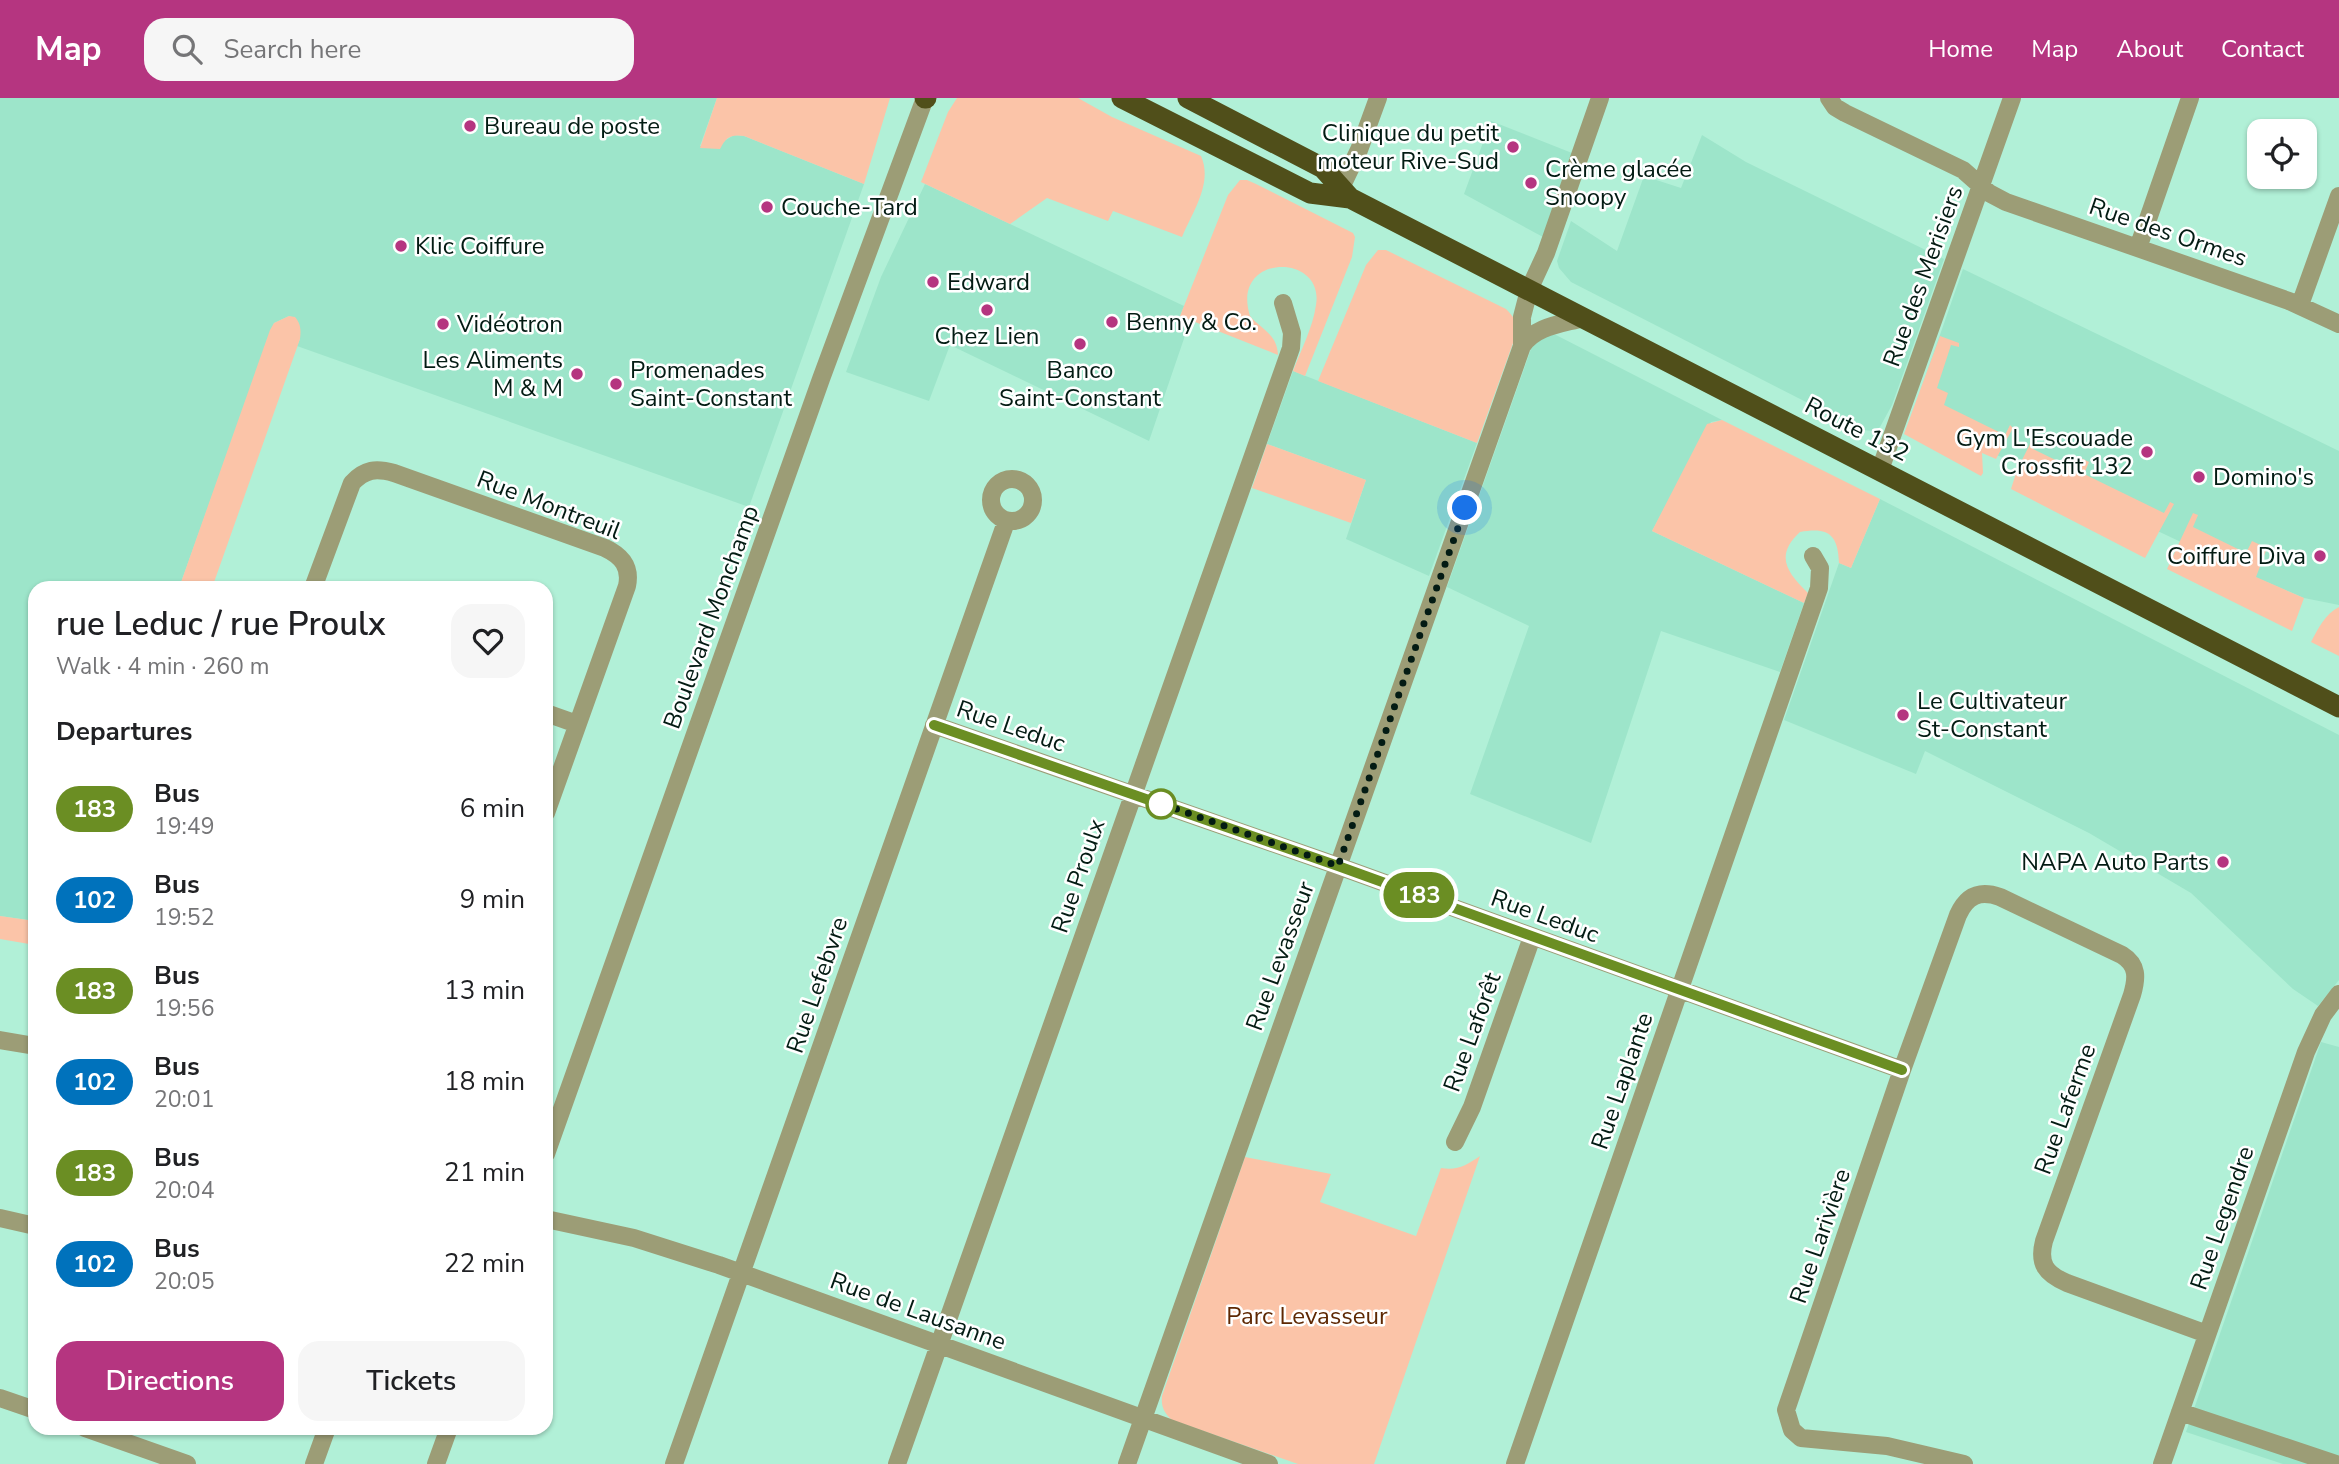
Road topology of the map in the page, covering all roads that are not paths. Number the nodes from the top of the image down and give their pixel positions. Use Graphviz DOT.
graph roads {
  1 [pos="925,98"];
  2 [pos="1122,98"];
  3 [pos="1188,98"];
  4 [pos="1378,98"];
  5 [pos="1600,98"];
  6 [pos="1829,98"];
  7 [pos="2012,98"];
  8 [pos="2190,98"];
  9 [pos="1981,186"];
  10 [pos="1343,194"];
  11 [pos="2339,196"];
  12 [pos="2137,248"];
  13 [pos="1529,290"];
  14 [pos="1283,303"];
  15 [pos="2300,305"];
  16 [pos="1583,318"];
  17 [pos="2339,324"];
  18 [pos="1522,346"];
  19 [pos="1880,470"];
  20 [pos="1006,522"];
  21 [pos="1813,556"];
  22 [pos="316,581"];
  23 [pos="2339,707"];
  24 [pos="553,715"];
  25 [pos="577,724"];
  26 [pos="934,725"];
  27 [pos="553,793"];
  28 [pos="1133,794"];
  29 [pos="1338,866"];
  30 [pos="1974,895"];
  31 [pos="1532,937"];
  32 [pos="1679,990"];
  33 [pos="2339,993"];
  34 [pos="0,1040"];
  35 [pos="28,1045"];
  36 [pos="1902,1070"];
  37 [pos="553,1134"];
  38 [pos="1455,1142"];
  39 [pos="0,1218"];
  40 [pos="553,1221"];
  41 [pos="28,1224"];
  42 [pos="742,1273"];
  43 [pos="2207,1334"];
  44 [pos="939,1344"];
  45 [pos="0,1398"];
  46 [pos="28,1408"];
  47 [pos="2180,1412"];
  48 [pos="1143,1419"];
  49 [pos="105,1435"];
  50 [pos="324,1435"];
  51 [pos="446,1435"];
  52 [pos="187,1464"];
  53 [pos="314,1464"];
  54 [pos="436,1464"];
  55 [pos="674,1464"];
  56 [pos="897,1464"];
  57 [pos="1127,1464"];
  58 [pos="1269,1464"];
  59 [pos="1515,1464"];
  60 [pos="1964,1464"];
  61 [pos="2162,1464"];
  62 [pos="2336,1464"];
  1 -- 37 [label="street, Boulevard Monchamp"];
  2 -- 10 [label="highway, Route 132"];
  3 -- 10 [label="highway, Route 132"];
  4 -- 10 [label="street"];
  5 -- 13 [label="street, Rue Levasseur"];
  6 -- 9 [label="street, Rue des Ormes"];
  7 -- 9 [label="street, Rue des Merisiers"];
  8 -- 12 [label="street"];
  9 -- 12 [label="street, Rue des Ormes"];
  9 -- 19 [label="street, Rue des Merisiers"];
  10 -- 13 [label="highway, Route 132"];
  11 -- 15 [label="street"];
  12 -- 15 [label="street, Rue des Ormes"];
  13 -- 16 [label="highway, Route 132"];
  13 -- 18 [label="street, Rue Levasseur"];
  14 -- 28 [label="street, Rue Proulx"];
  15 -- 17 [label="street, Rue des Ormes"];
  16 -- 18 [label="street"];
  16 -- 19 [label="highway, Route 132"];
  18 -- 29 [label="street, Rue Levasseur"];
  19 -- 23 [label="highway, Route 132"];
  20 -- 26 [label="street, Rue Lefebvre"];
  21 -- 32 [label="street, Rue Laplante"];
  22 -- 25 [label="street, Rue Montreuil"];
  24 -- 25 [label="street"];
  25 -- 27 [label="street, Rue Montreuil"];
  26 -- 28 [label="street, Rue Leduc"];
  26 -- 42 [label="street, Rue Lefebvre"];
  28 -- 29 [label="street, Rue Leduc"];
  28 -- 44 [label="street, Rue Proulx"];
  29 -- 31 [label="street, Rue Leduc"];
  29 -- 48 [label="street, Rue Levasseur"];
  30 -- 36 [label="street, Rue Larivière"];
  30 -- 43 [label="street, Rue Laferme"];
  31 -- 32 [label="street, Rue Leduc"];
  31 -- 38 [label="street, Rue Laforêt"];
  32 -- 36 [label="street, Rue Leduc"];
  32 -- 59 [label="street, Rue Laplante"];
  33 -- 43 [label="street, Rue Legendre"];
  34 -- 35 [label="street"];
  36 -- 60 [label="street, Rue Larivière"];
  39 -- 41 [label="street"];
  40 -- 42 [label="street, Rue de Lausanne"];
  42 -- 44 [label="street, Rue de Lausanne"];
  42 -- 55 [label="street, Rue Lefebvre"];
  43 -- 47 [label="street, Rue Legendre"];
  44 -- 48 [label="street, Rue de Lausanne"];
  44 -- 56 [label="street, Rue Proulx"];
  45 -- 46 [label="street"];
  47 -- 61 [label="street, Rue Legendre"];
  47 -- 62 [label="street"];
  48 -- 57 [label="street, Rue Levasseur"];
  48 -- 58 [label="street, Rue de Lausanne"];
  49 -- 52 [label="street"];
  50 -- 53 [label="street"];
  51 -- 54 [label="street"];
}
